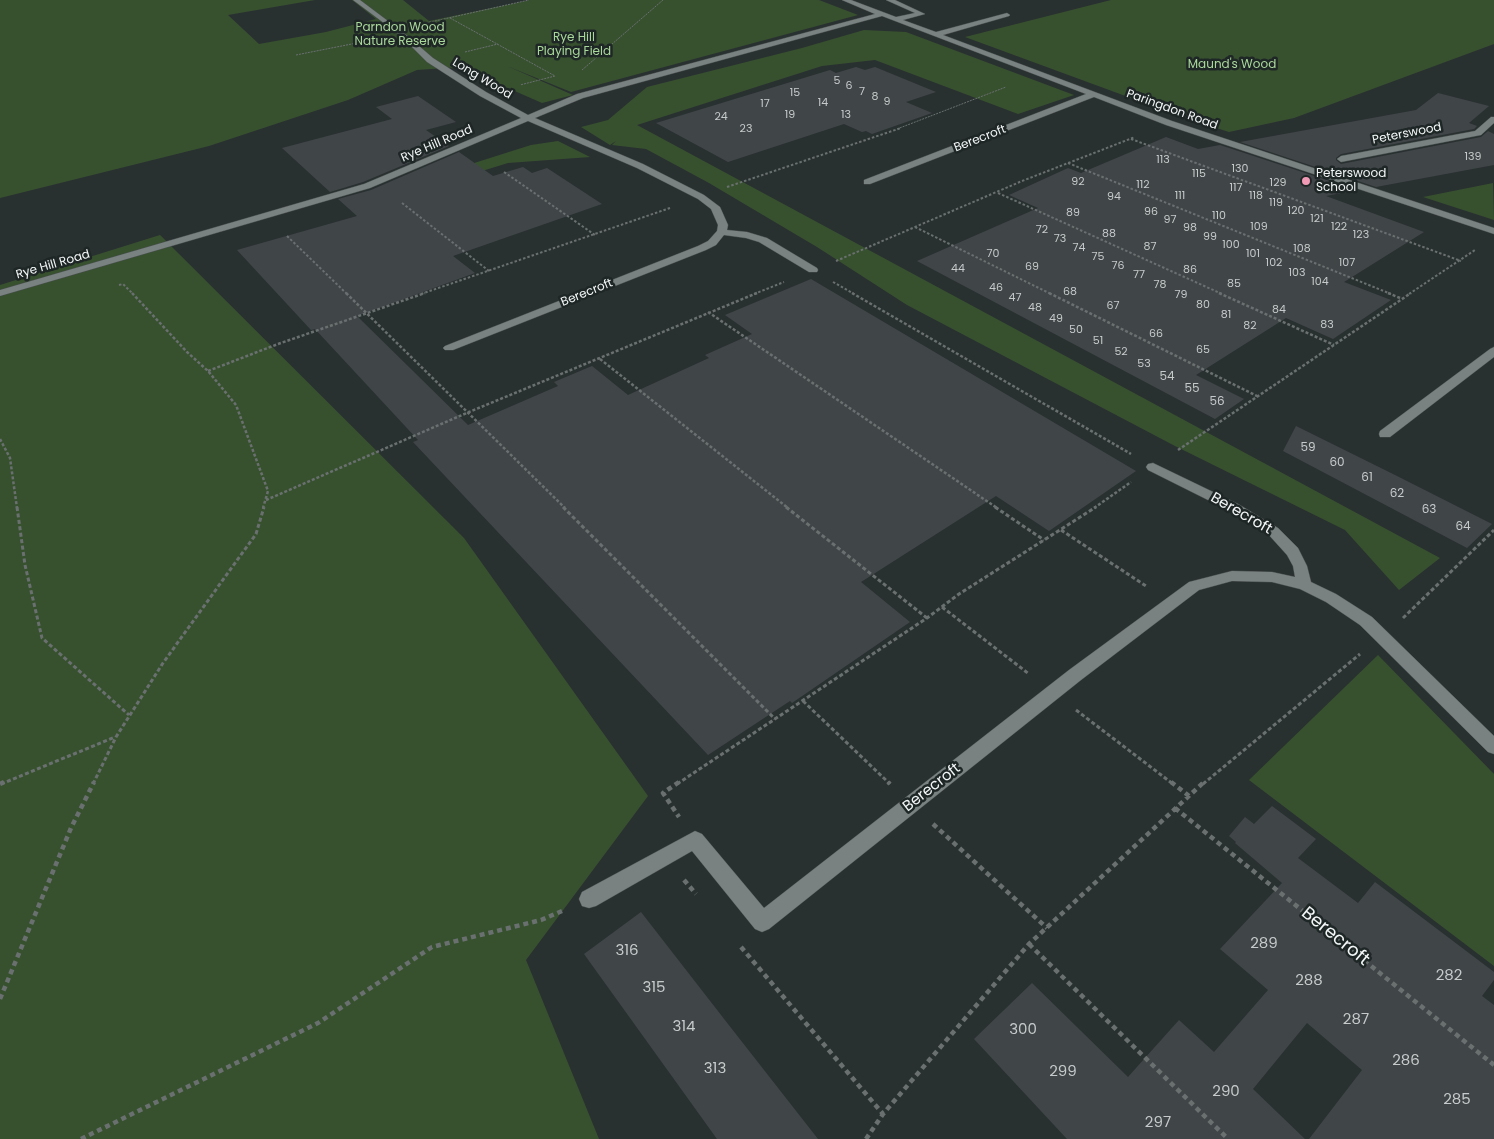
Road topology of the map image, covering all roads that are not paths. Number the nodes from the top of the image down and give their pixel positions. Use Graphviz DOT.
graph roads {
  1 [pos="356,0"];
  2 [pos="845,0"];
  3 [pos="889,0"];
  4 [pos="882,14"];
  5 [pos="1007,15"];
  6 [pos="896,19"];
  7 [pos="937,34"];
  8 [pos="1092,95"];
  9 [pos="527,118"];
  10 [pos="1494,119"];
  11 [pos="1341,159"];
  12 [pos="867,182"];
  13 [pos="722,232"];
  14 [pos="1494,232"];
  15 [pos="813,270"];
  16 [pos="0,293"];
  17 [pos="449,348"];
  18 [pos="1494,351"];
  19 [pos="1385,434"];
  20 [pos="1153,466"];
  21 [pos="1304,585"];
  22 [pos="1494,747"];
  23 [pos="588,899"];
  1 -- 9 [label="street, Long Wood"];
  2 -- 4 [label="street, Paringdon Road"];
  3 -- 6 [label="street"];
  4 -- 6 [label="street, Paringdon Road"];
  4 -- 9 [label="street, Rye Hill Road"];
  5 -- 7 [label="street"];
  6 -- 7 [label="street, Paringdon Road"];
  7 -- 8 [label="street, Paringdon Road"];
  8 -- 12 [label="street, Berecroft"];
  8 -- 14 [label="street, Paringdon Road"];
  9 -- 13 [label="street"];
  9 -- 16 [label="street, Rye Hill Road"];
  10 -- 11 [label="street, Peterswood"];
  13 -- 15 [label="street"];
  13 -- 17 [label="street, Berecroft"];
  18 -- 19 [label="street"];
  20 -- 21 [label="street, Berecroft"];
  21 -- 22 [label="street, Berecroft"];
  21 -- 23 [label="street, Berecroft"];
}
